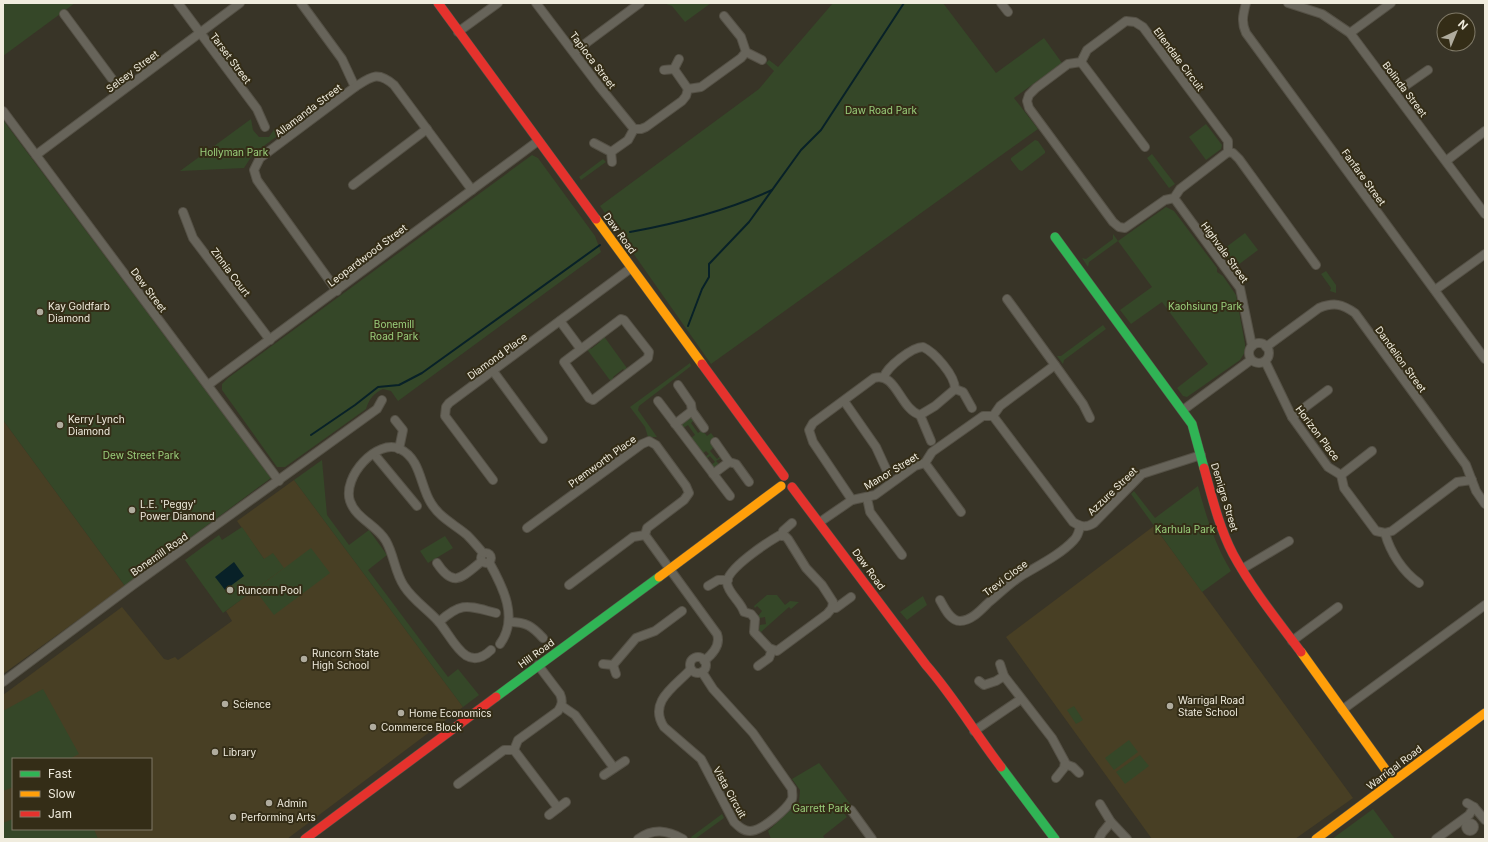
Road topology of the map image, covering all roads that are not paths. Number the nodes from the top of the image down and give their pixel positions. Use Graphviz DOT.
graph roads {
  1 [pos="178,3"];
  2 [pos="240,3"];
  3 [pos="300,3"];
  4 [pos="438,3"];
  5 [pos="498,3"];
  6 [pos="536,3"];
  7 [pos="640,3"];
  8 [pos="1001,3"];
  9 [pos="1246,3"];
  10 [pos="1288,3"];
  11 [pos="1391,3"];
  12 [pos="1297,4"];
  13 [pos="1008,12"];
  14 [pos="64,14"];
  15 [pos="724,16"];
  16 [pos="200,32"];
  17 [pos="458,32"];
  18 [pos="1350,33"];
  19 [pos="574,52"];
  20 [pos="746,52"];
  21 [pos="679,59"];
  22 [pos="762,60"];
  23 [pos="1081,62"];
  24 [pos="674,69"];
  25 [pos="664,70"];
  26 [pos="1428,70"];
  27 [pos="356,87"];
  28 [pos="688,89"];
  29 [pos="121,92"];
  30 [pos="1395,93"];
  31 [pos="3,111"];
  32 [pos="265,127"];
  33 [pos="427,129"];
  34 [pos="634,129"];
  35 [pos="1485,131"];
  36 [pos="538,141"];
  37 [pos="594,143"];
  38 [pos="1145,147"];
  39 [pos="612,152"];
  40 [pos="1228,152"];
  41 [pos="36,155"];
  42 [pos="1446,160"];
  43 [pos="612,162"];
  44 [pos="353,185"];
  45 [pos="472,190"];
  46 [pos="1174,198"];
  47 [pos="183,212"];
  48 [pos="1485,214"];
  49 [pos="1055,237"];
  50 [pos="1485,254"];
  51 [pos="1316,264"];
  52 [pos="631,268"];
  53 [pos="1435,290"];
  54 [pos="337,291"];
  55 [pos="1007,299"];
  56 [pos="560,321"];
  57 [pos="270,340"];
  58 [pos="1252,346"];
  59 [pos="1266,347"];
  60 [pos="580,348"];
  61 [pos="1484,357"];
  62 [pos="1251,360"];
  63 [pos="1265,361"];
  64 [pos="1055,365"];
  65 [pos="493,371"];
  66 [pos="884,376"];
  67 [pos="208,385"];
  68 [pos="678,385"];
  69 [pos="954,389"];
  70 [pos="1328,390"];
  71 [pos="382,400"];
  72 [pos="658,401"];
  73 [pos="844,401"];
  74 [pos="972,408"];
  75 [pos="1183,410"];
  76 [pos="692,411"];
  77 [pos="920,415"];
  78 [pos="993,416"];
  79 [pos="1292,417"];
  80 [pos="1090,418"];
  81 [pos="395,420"];
  82 [pos="675,424"];
  83 [pos="704,428"];
  84 [pos="543,439"];
  85 [pos="931,441"];
  86 [pos="715,442"];
  87 [pos="399,449"];
  88 [pos="1372,451"];
  89 [pos="374,454"];
  90 [pos="1201,455"];
  91 [pos="729,462"];
  92 [pos="925,463"];
  93 [pos="887,471"];
  94 [pos="713,474"];
  95 [pos="1341,475"];
  96 [pos="784,476"];
  97 [pos="493,480"];
  98 [pos="1472,480"];
  99 [pos="279,481"];
  100 [pos="749,482"];
  101 [pos="781,486"];
  102 [pos="792,487"];
  103 [pos="730,496"];
  104 [pos="867,498"];
  105 [pos="852,500"];
  106 [pos="1485,504"];
  107 [pos="417,506"];
  108 [pos="961,512"];
  109 [pos="820,522"];
  110 [pos="792,523"];
  111 [pos="1080,526"];
  112 [pos="527,528"];
  113 [pos="1385,533"];
  114 [pos="645,535"];
  115 [pos="782,536"];
  116 [pos="1289,541"];
  117 [pos="902,555"];
  118 [pos="485,559"];
  119 [pos="437,563"];
  120 [pos="670,569"];
  121 [pos="1242,569"];
  122 [pos="728,580"];
  123 [pos="1419,583"];
  124 [pos="569,585"];
  125 [pos="708,586"];
  126 [pos="851,597"];
  127 [pos="940,600"];
  128 [pos="1485,605"];
  129 [pos="1338,607"];
  130 [pos="832,608"];
  131 [pos="682,611"];
  132 [pos="496,612"];
  133 [pos="439,622"];
  134 [pos="510,622"];
  135 [pos="543,638"];
  136 [pos="1292,640"];
  137 [pos="500,644"];
  138 [pos="491,650"];
  139 [pos="772,650"];
  140 [pos="704,660"];
  141 [pos="603,664"];
  142 [pos="1000,664"];
  143 [pos="538,665"];
  144 [pos="758,666"];
  145 [pos="691,669"];
  146 [pos="702,672"];
  147 [pos="1004,676"];
  148 [pos="979,681"];
  149 [pos="3,682"];
  150 [pos="1021,699"];
  151 [pos="562,706"];
  152 [pos="1342,710"];
  153 [pos="1485,713"];
  154 [pos="974,731"];
  155 [pos="514,750"];
  156 [pos="625,761"];
  157 [pos="1065,764"];
  158 [pos="614,768"];
  159 [pos="1078,773"];
  160 [pos="604,775"];
  161 [pos="1056,778"];
  162 [pos="1393,780"];
  163 [pos="458,784"];
  164 [pos="566,802"];
  165 [pos="1100,804"];
  166 [pos="558,808"];
  167 [pos="851,810"];
  168 [pos="549,815"];
  169 [pos="1485,820"];
  170 [pos="1111,822"];
  171 [pos="305,839"];
  172 [pos="638,839"];
  173 [pos="683,839"];
  174 [pos="872,839"];
  175 [pos="1055,839"];
  176 [pos="1099,839"];
  177 [pos="1127,839"];
  178 [pos="1316,839"];
  179 [pos="1436,839"];
  1 -- 16 [label="street, Tarset Street"];
  2 -- 16 [label="street, Selsey Street"];
  3 -- 27 [label="street"];
  4 -- 17 [label="street, Daw Road"];
  5 -- 17 [label="street"];
  6 -- 19 [label="street, Tapioca Street"];
  7 -- 19 [label="street"];
  8 -- 13 [label="street"];
  9 -- 53 [label="street, Fanfare Street"];
  10 -- 12 [label="street, Bolinda Street"];
  11 -- 18 [label="street"];
  12 -- 18 [label="street, Bolinda Street"];
  14 -- 29 [label="street"];
  15 -- 20 [label="street"];
  16 -- 29 [label="street, Selsey Street"];
  16 -- 32 [label="street, Tarset Street"];
  17 -- 36 [label="street, Daw Road"];
  18 -- 30 [label="street, Bolinda Street"];
  19 -- 34 [label="street, Tapioca Street"];
  20 -- 22 [label="street"];
  20 -- 28 [label="street"];
  21 -- 24 [label="street"];
  23 -- 38 [label="street"];
  23 -- 40 [label="street, Ellendale Circuit"];
  23 -- 46 [label="street"];
  24 -- 25 [label="street"];
  24 -- 28 [label="street"];
  26 -- 30 [label="street"];
  27 -- 33 [label="street, Allamanda Street"];
  27 -- 54 [label="street, Allamanda Street"];
  28 -- 34 [label="street"];
  29 -- 41 [label="street, Selsey Street"];
  30 -- 42 [label="street, Bolinda Street"];
  31 -- 41 [label="street, Dew Street"];
  33 -- 44 [label="street"];
  33 -- 45 [label="street, Allamanda Street"];
  34 -- 39 [label="street"];
  35 -- 42 [label="street"];
  36 -- 45 [label="street, Leopardwood Street"];
  36 -- 52 [label="street, Daw Road"];
  37 -- 39 [label="street"];
  39 -- 43 [label="street"];
  40 -- 46 [label="street"];
  40 -- 51 [label="street"];
  41 -- 67 [label="street, Dew Street"];
  42 -- 48 [label="street, Bolinda Street"];
  45 -- 54 [label="street, Leopardwood Street"];
  46 -- 58 [label="street, Highvale Street"];
  47 -- 57 [label="street, Zinnia Court"];
  49 -- 75 [label="street, Demigre Street"];
  50 -- 53 [label="street"];
  52 -- 56 [label="street, Diamond Place"];
  52 -- 96 [label="street, Daw Road"];
  53 -- 61 [label="street, Fanfare Street"];
  54 -- 57 [label="street, Leopardwood Street"];
  55 -- 64 [label="street"];
  56 -- 60 [label="street"];
  56 -- 65 [label="street, Diamond Place"];
  57 -- 67 [label="street, Leopardwood Street"];
  58 -- 59 [label="street"];
  58 -- 62 [label="street"];
  59 -- 63 [label="street"];
  59 -- 98 [label="street, Dandelion Street"];
  60 -- 60 [label="street"];
  62 -- 63 [label="street"];
  62 -- 75 [label="street"];
  63 -- 79 [label="street, Horizon Place"];
  64 -- 78 [label="street"];
  64 -- 80 [label="street"];
  65 -- 84 [label="street"];
  65 -- 97 [label="street, Diamond Place"];
  66 -- 69 [label="street"];
  66 -- 73 [label="street"];
  66 -- 77 [label="street"];
  67 -- 99 [label="street, Dew Street"];
  68 -- 76 [label="street"];
  69 -- 74 [label="street"];
  69 -- 77 [label="street"];
  70 -- 79 [label="street"];
  71 -- 99 [label="street, Bonemill Road"];
  72 -- 82 [label="street"];
  73 -- 93 [label="street"];
  73 -- 105 [label="street"];
  75 -- 90 [label="street, Demigre Street"];
  76 -- 82 [label="street"];
  76 -- 83 [label="street"];
  77 -- 85 [label="street"];
  78 -- 92 [label="street, Manor Street"];
  78 -- 111 [label="street"];
  79 -- 95 [label="street, Horizon Place"];
  81 -- 87 [label="street"];
  82 -- 94 [label="street"];
  86 -- 91 [label="street"];
  87 -- 89 [label="street"];
  87 -- 118 [label="street"];
  88 -- 95 [label="street"];
  89 -- 107 [label="street"];
  89 -- 133 [label="street"];
  90 -- 111 [label="street, Azzure Street"];
  90 -- 121 [label="street, Demigre Street"];
  91 -- 94 [label="street"];
  91 -- 100 [label="street"];
  92 -- 104 [label="street, Manor Street"];
  92 -- 108 [label="street"];
  94 -- 103 [label="street"];
  95 -- 113 [label="street, Horizon Place"];
  96 -- 101 [label="street"];
  96 -- 102 [label="street, Daw Road"];
  98 -- 106 [label="street, Dandelion Street"];
  98 -- 113 [label="street"];
  99 -- 149 [label="street, Bonemill Road"];
  101 -- 102 [label="street"];
  101 -- 120 [label="street, Hill Road"];
  102 -- 109 [label="street, Daw Road"];
  104 -- 105 [label="street, Manor Street"];
  104 -- 117 [label="street"];
  105 -- 109 [label="street, Manor Street"];
  109 -- 154 [label="street, Daw Road"];
  110 -- 115 [label="street"];
  111 -- 127 [label="street, Trevi Close"];
  112 -- 114 [label="street, Premworth Place"];
  113 -- 123 [label="street"];
  114 -- 120 [label="street"];
  114 -- 124 [label="street"];
  115 -- 122 [label="street"];
  115 -- 130 [label="street"];
  116 -- 121 [label="street"];
  118 -- 119 [label="street"];
  118 -- 134 [label="street"];
  120 -- 140 [label="street"];
  120 -- 143 [label="street, Hill Road"];
  121 -- 136 [label="street, Demigre Street"];
  122 -- 125 [label="street"];
  122 -- 139 [label="street"];
  126 -- 130 [label="street"];
  128 -- 152 [label="street"];
  129 -- 136 [label="street"];
  130 -- 139 [label="street"];
  131 -- 141 [label="street"];
  132 -- 133 [label="street"];
  133 -- 138 [label="street"];
  134 -- 135 [label="street"];
  134 -- 137 [label="street"];
  136 -- 152 [label="street, Demigre Street"];
  139 -- 144 [label="street"];
  140 -- 145 [label="street"];
  140 -- 146 [label="street"];
  142 -- 147 [label="street"];
  143 -- 151 [label="street"];
  143 -- 171 [label="street, Hill Road"];
  145 -- 146 [label="street"];
  145 -- 146 [label="street, Vista Circuit"];
  147 -- 148 [label="street"];
  147 -- 150 [label="street"];
  150 -- 154 [label="street"];
  150 -- 157 [label="street"];
  151 -- 155 [label="street"];
  151 -- 158 [label="street"];
  152 -- 162 [label="street, Demigre Street"];
  153 -- 162 [label="street, Warrigal Road"];
  154 -- 175 [label="street, Daw Road"];
  155 -- 163 [label="street"];
  155 -- 166 [label="street"];
  156 -- 158 [label="street"];
  157 -- 159 [label="street"];
  157 -- 161 [label="street"];
  158 -- 160 [label="street"];
  162 -- 178 [label="street, Warrigal Road"];
  164 -- 166 [label="street"];
  165 -- 170 [label="street"];
  166 -- 168 [label="street"];
  167 -- 174 [label="street"];
  169 -- 179 [label="street"];
  170 -- 176 [label="street"];
  170 -- 177 [label="street"];
  172 -- 173 [label="street"];
}
